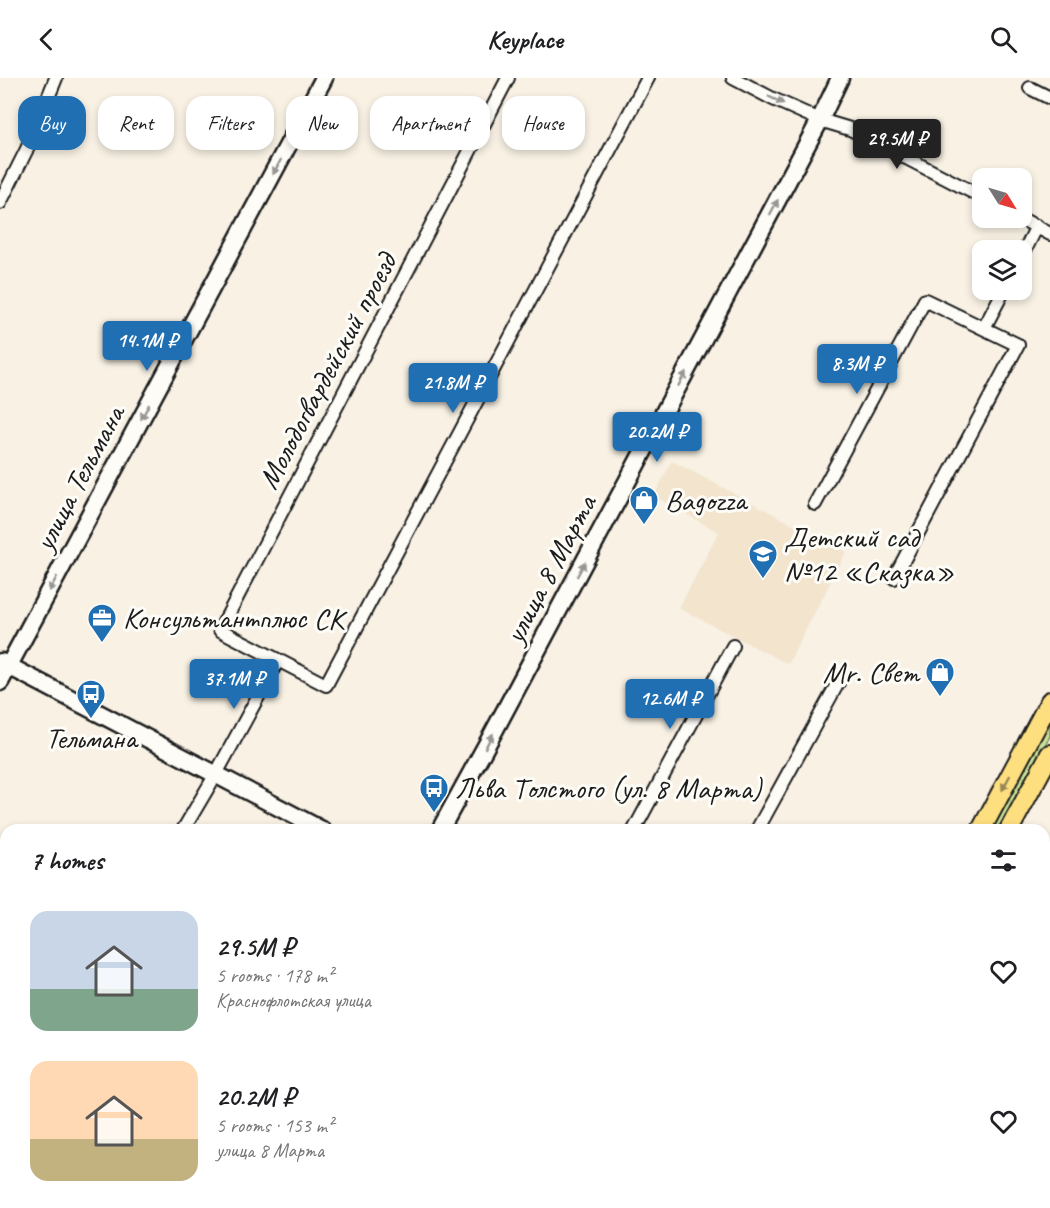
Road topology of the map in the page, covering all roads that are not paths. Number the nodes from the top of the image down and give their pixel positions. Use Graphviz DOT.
graph roads {
  1 [pos="56,78"];
  2 [pos="324,78"];
  3 [pos="508,78"];
  4 [pos="648,78"];
  5 [pos="733,78"];
  6 [pos="840,78"];
  7 [pos="1030,88"];
  8 [pos="1050,98"];
  9 [pos="820,120"];
  10 [pos="972,192"];
  11 [pos="0,203"];
  12 [pos="1032,224"];
  13 [pos="1037,226"];
  14 [pos="1050,234"];
  15 [pos="1030,240"];
  16 [pos="999,300"];
  17 [pos="984,328"];
  18 [pos="815,504"];
  19 [pos="894,578"];
  20 [pos="733,646"];
  21 [pos="278,660"];
  22 [pos="4,663"];
  23 [pos="839,681"];
  24 [pos="0,682"];
  25 [pos="1050,701"];
  26 [pos="1050,754"];
  27 [pos="216,774"];
  28 [pos="187,824"];
  29 [pos="311,824"];
  30 [pos="443,824"];
  31 [pos="637,824"];
  32 [pos="760,824"];
  33 [pos="984,824"];
  34 [pos="1012,824"];
  1 -- 11 [label="street"];
  2 -- 22 [label="street, улица Тельмана, one-way"];
  3 -- 21 [label="street, Молодогвардейский проезд"];
  4 -- 21 [label="street, Молодогвардейский проезд"];
  5 -- 9 [label="street, one-way"];
  6 -- 9 [label="street, улица 8 Марта"];
  7 -- 8 [label="street"];
  9 -- 10 [label="street"];
  30 -- 9 [label="street, улица 8 Марта, one-way"];
  12 -- 13 [label="street"];
  13 -- 14 [label="street"];
  13 -- 15 [label="street"];
  16 -- 17 [label="street"];
  17 -- 18 [label="street"];
  17 -- 19 [label="street"];
  20 -- 31 [label="street"];
  21 -- 27 [label="street"];
  22 -- 24 [label="street, улица Тельмана"];
  22 -- 27 [label="street"];
  23 -- 32 [label="street"];
  25 -- 33 [label="main road, one-way"];
  26 -- 34 [label="main road"];
  27 -- 28 [label="street"];
  27 -- 29 [label="street"];
}
